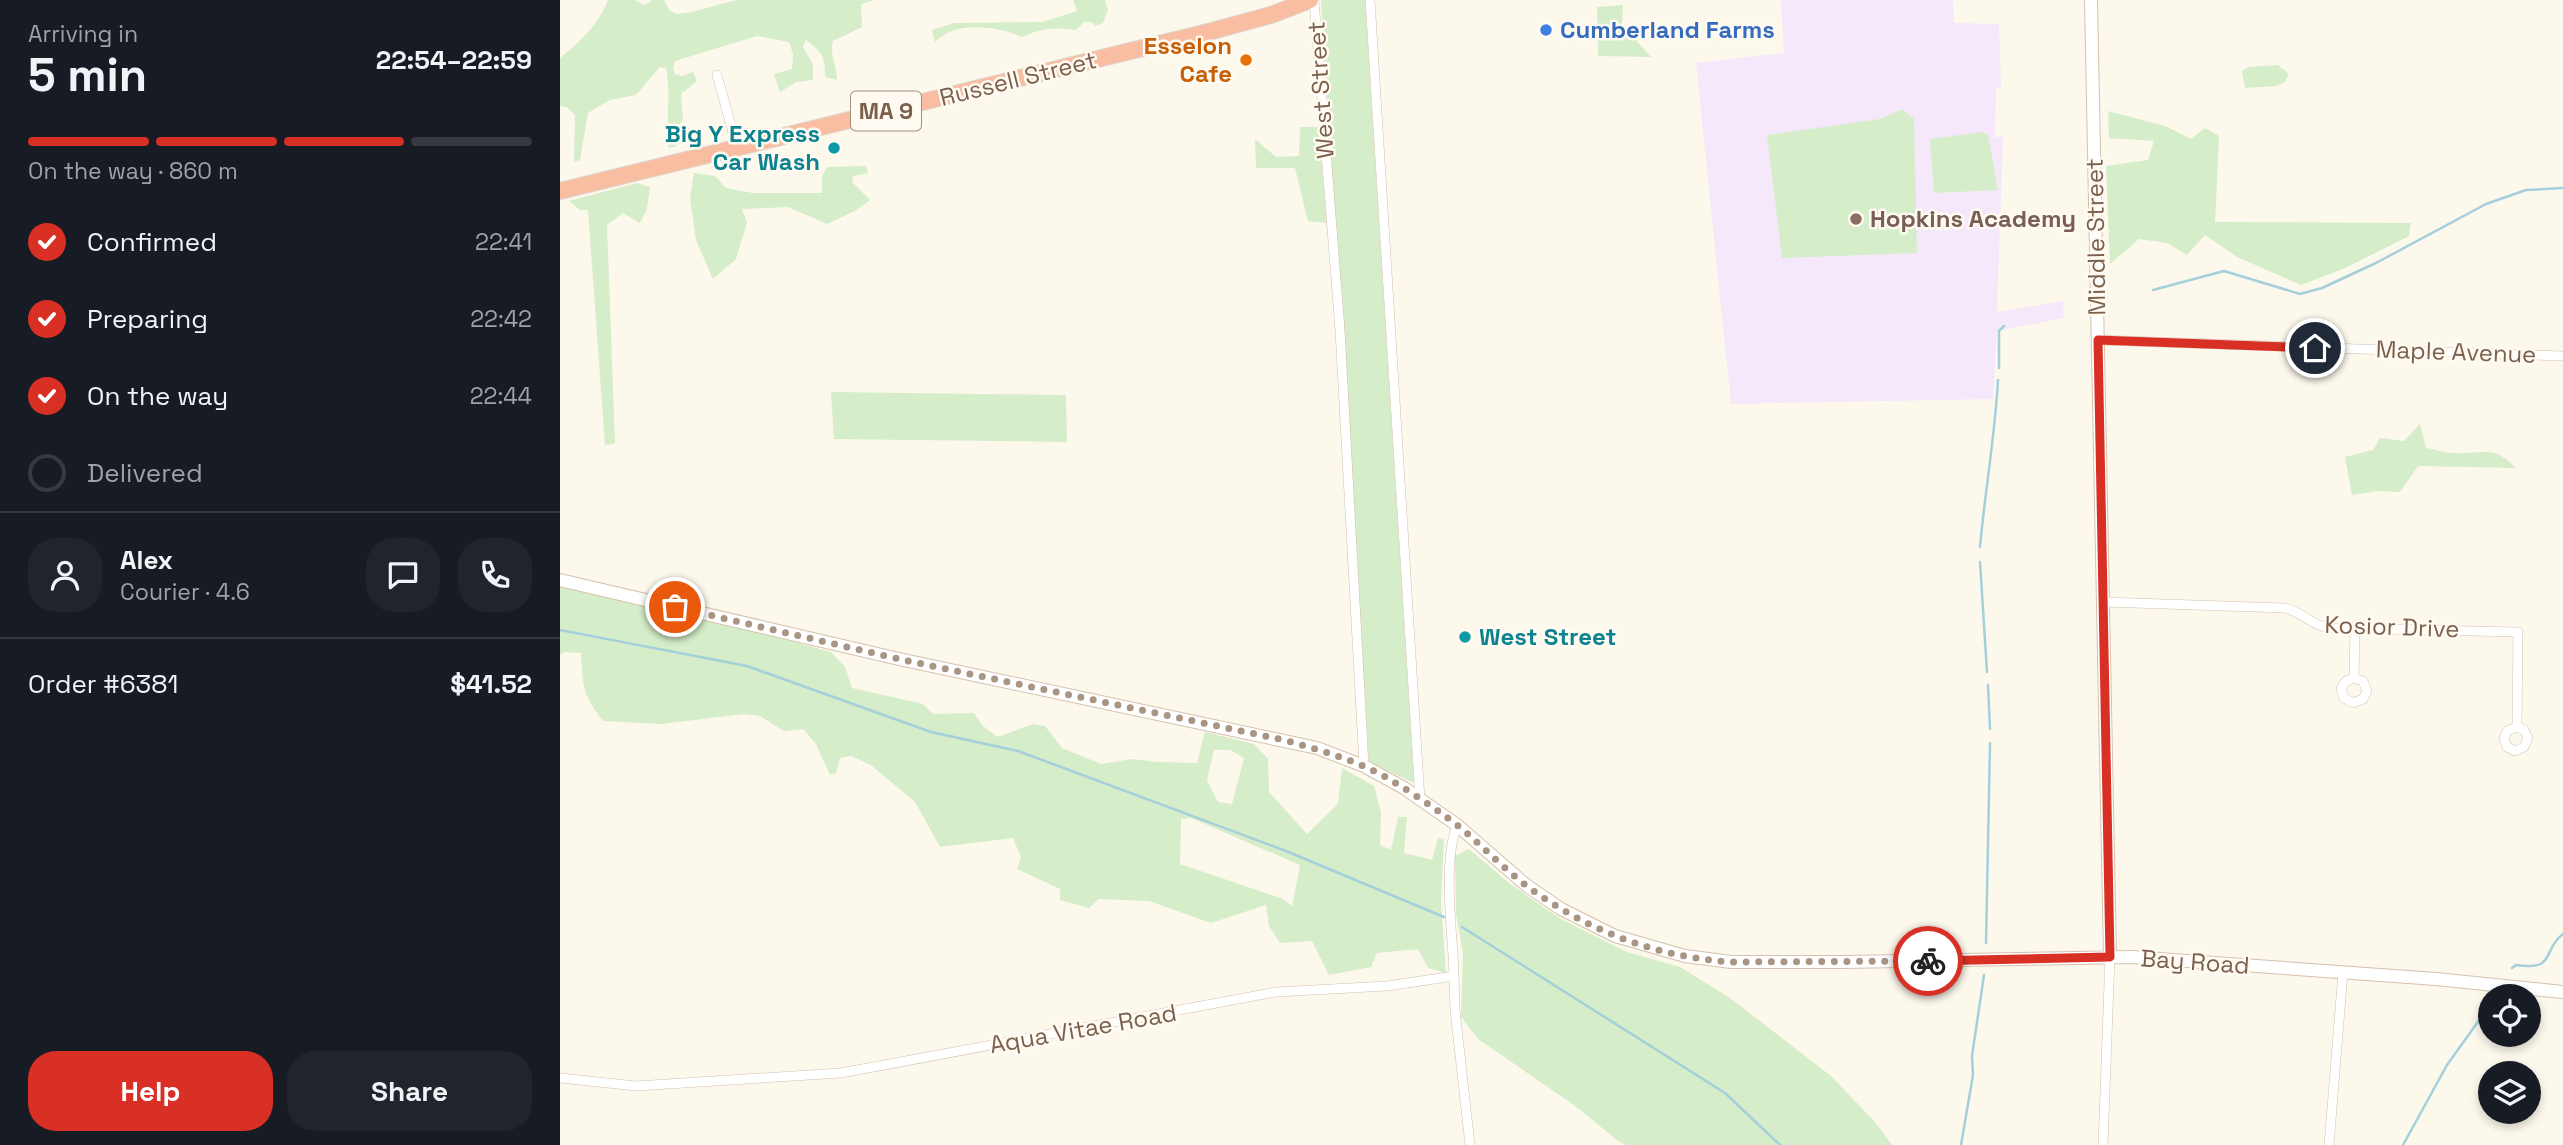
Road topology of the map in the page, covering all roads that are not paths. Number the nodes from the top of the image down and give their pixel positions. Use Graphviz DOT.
graph roads {
  1 [pos="1312,0"];
  2 [pos="1370,0"];
  3 [pos="2091,0"];
  4 [pos="717,75"];
  5 [pos="737,147"];
  6 [pos="560,191"];
  7 [pos="2098,340"];
  8 [pos="2563,356"];
  9 [pos="560,580"];
  10 [pos="2103,602"];
  11 [pos="2355,628"];
  12 [pos="2354,678"];
  13 [pos="2517,727"];
  14 [pos="1364,766"];
  15 [pos="1420,800"];
  16 [pos="1457,825"];
  17 [pos="2110,957"];
  18 [pos="2343,972"];
  19 [pos="1454,976"];
  20 [pos="2563,992"];
  21 [pos="560,1078"];
  22 [pos="1470,1145"];
  23 [pos="2103,1145"];
  24 [pos="2329,1145"];
  1 -- 5 [label="highway, Russell Street / MA 9"];
  1 -- 14 [label="street, West Street"];
  2 -- 15 [label="street"];
  3 -- 7 [label="main road, Middle Street"];
  4 -- 5 [label="street"];
  5 -- 6 [label="highway, Russell Street / MA 9"];
  7 -- 8 [label="street, Maple Avenue"];
  7 -- 10 [label="main road, Middle Street"];
  9 -- 14 [label="main road, Bay Road"];
  10 -- 11 [label="street, Kosior Drive"];
  10 -- 17 [label="main road, Middle Street"];
  11 -- 12 [label="street"];
  11 -- 13 [label="street, Kosior Drive"];
  14 -- 15 [label="main road, Bay Road"];
  15 -- 16 [label="main road, Bay Road"];
  16 -- 17 [label="main road, Bay Road"];
  16 -- 19 [label="street"];
  17 -- 18 [label="main road, Bay Road"];
  17 -- 23 [label="street, Middle Street"];
  18 -- 20 [label="main road, Bay Road"];
  18 -- 24 [label="street"];
  19 -- 21 [label="street, Aqua Vitae Road"];
  19 -- 22 [label="street"];
}
